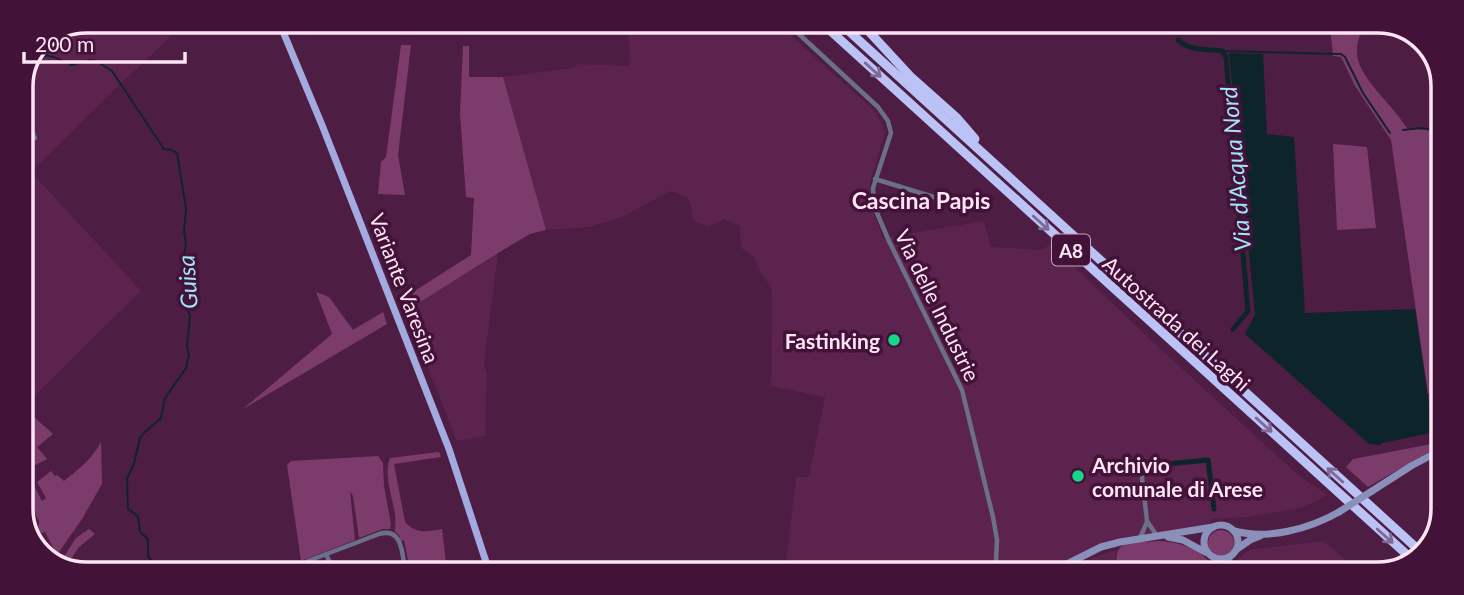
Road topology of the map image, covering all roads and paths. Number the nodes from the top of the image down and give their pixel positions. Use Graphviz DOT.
graph roads {
  1 [pos="284,33"];
  2 [pos="798,33"];
  3 [pos="832,33"];
  4 [pos="851,33"];
  5 [pos="870,33"];
  6 [pos="33,134"];
  7 [pos="35,138"];
  8 [pos="1004,173"];
  9 [pos="875,179"];
  10 [pos="967,209"];
  11 [pos="1431,456"];
  12 [pos="1155,459"];
  13 [pos="1147,521"];
  14 [pos="1213,527"];
  15 [pos="1234,531"];
  16 [pos="1268,533"];
  17 [pos="1157,536"];
  18 [pos="1140,538"];
  19 [pos="1415,547"];
  20 [pos="1234,553"];
  21 [pos="327,554"];
  22 [pos="1406,554"];
  23 [pos="1209,555"];
  24 [pos="308,561"];
  25 [pos="996,561"];
  26 [pos="330,562"];
  27 [pos="403,562"];
  28 [pos="486,562"];
  29 [pos="1070,562"];
  30 [pos="1215,562"];
  31 [pos="1230,562"];
  1 -- 28 [label="main road, Variante Varesina"];
  2 -- 9 [label="street, Via delle Industrie"];
  3 -- 22 [label="highway, Autostrada dei Laghi / A8, one-way"];
  4 -- 8 [label="highway, Autostrada dei Laghi / A8"];
  5 -- 8 [label="highway"];
  6 -- 7 [label="street"];
  19 -- 8 [label="highway, Autostrada dei Laghi / A8, one-way"];
  9 -- 10 [label="street"];
  9 -- 25 [label="street, Via delle Industrie"];
  11 -- 16 [label="street, bridge"];
  12 -- 13 [label="street"];
  13 -- 17 [label="street"];
  13 -- 18 [label="street"];
  14 -- 15 [label="street"];
  14 -- 17 [label="street"];
  14 -- 23 [label="street"];
  15 -- 16 [label="street"];
  15 -- 20 [label="street"];
  16 -- 20 [label="street"];
  17 -- 18 [label="street"];
  17 -- 23 [label="street"];
  18 -- 29 [label="street"];
  20 -- 23 [label="street"];
  20 -- 31 [label="street"];
  21 -- 24 [label="street"];
  21 -- 26 [label="street"];
  21 -- 27 [label="street"];
  23 -- 30 [label="street"];
}
